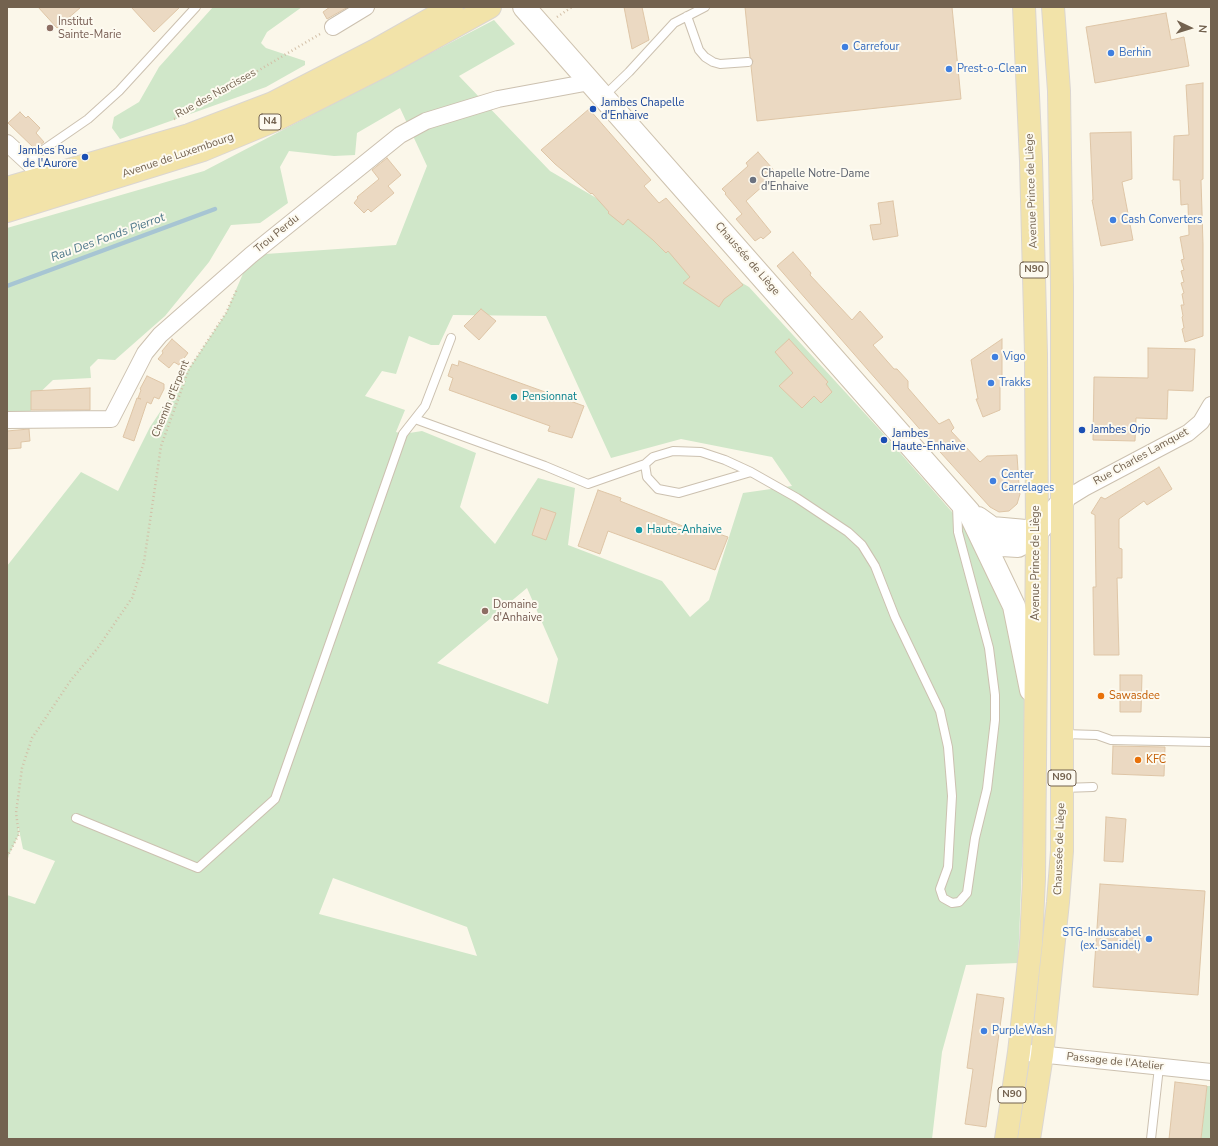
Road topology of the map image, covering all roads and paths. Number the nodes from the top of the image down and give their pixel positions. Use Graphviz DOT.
graph roads {
  1 [pos="196,7"];
  2 [pos="366,7"];
  3 [pos="452,7"];
  4 [pos="524,7"];
  5 [pos="704,7"];
  6 [pos="1024,7"];
  7 [pos="1053,7"];
  8 [pos="486,9"];
  9 [pos="687,16"];
  10 [pos="332,27"];
  11 [pos="748,62"];
  12 [pos="597,89"];
  13 [pos="173,119"];
  14 [pos="7,143"];
  15 [pos="27,161"];
  16 [pos="39,179"];
  17 [pos="7,188"];
  18 [pos="44,200"];
  19 [pos="7,211"];
  20 [pos="238,284"];
  21 [pos="451,338"];
  22 [pos="1211,405"];
  23 [pos="415,419"];
  24 [pos="7,420"];
  25 [pos="1206,423"];
  26 [pos="645,464"];
  27 [pos="751,472"];
  28 [pos="1063,501"];
  29 [pos="963,505"];
  30 [pos="1037,532"];
  31 [pos="980,535"];
  32 [pos="1035,712"];
  33 [pos="1062,734"];
  34 [pos="1211,742"];
  35 [pos="1062,788"];
  36 [pos="1093,788"];
  37 [pos="76,818"];
  38 [pos="7,857"];
  39 [pos="1019,1052"];
  40 [pos="1042,1055"];
  41 [pos="1159,1067"];
  42 [pos="1211,1072"];
  43 [pos="1006,1139"];
  44 [pos="1029,1139"];
  45 [pos="1151,1139"];
  1 -- 15 [label="lane"];
  2 -- 10 [label="street"];
  3 -- 16 [label="main road, Avenue de Luxembourg / N4"];
  4 -- 12 [label="street, Chaussée de Liège"];
  5 -- 9 [label="lane"];
  6 -- 30 [label="main road, Avenue Prince de Liège / N90"];
  7 -- 28 [label="main road, N90"];
  8 -- 18 [label="main road, Avenue de Luxembourg / N4"];
  9 -- 11 [label="lane"];
  9 -- 12 [label="lane"];
  10 -- 13 [label="path, Rue des Narcisses"];
  12 -- 24 [label="street, Trou Perdu"];
  12 -- 29 [label="street, Chaussée de Liège"];
  14 -- 15 [label="street"];
  15 -- 16 [label="street"];
  16 -- 17 [label="main road, Avenue de Luxembourg / N4"];
  16 -- 18 [label="street"];
  18 -- 19 [label="main road, Avenue de Luxembourg / N4"];
  20 -- 38 [label="path, Chemin d'Erpent"];
  21 -- 23 [label="lane"];
  22 -- 25 [label="street, Rue Charles Lamquet"];
  23 -- 26 [label="lane"];
  23 -- 37 [label="lane"];
  25 -- 28 [label="street, Rue Charles Lamquet"];
  26 -- 27 [label="lane"];
  26 -- 27 [label="lane"];
  27 -- 29 [label="lane"];
  28 -- 30 [label="street"];
  28 -- 33 [label="main road, Chaussée de Liège / N90"];
  29 -- 30 [label="street, Chaussée de Liège"];
  29 -- 31 [label="street, Chaussée de Liège"];
  30 -- 31 [label="street"];
  30 -- 32 [label="main road, Avenue Prince de Liège / N90"];
  31 -- 32 [label="street, Chaussée de Liège"];
  32 -- 39 [label="main road, Chaussée de Liège / N90"];
  33 -- 34 [label="lane"];
  33 -- 35 [label="main road, Chaussée de Liège / N90"];
  35 -- 36 [label="lane"];
  35 -- 40 [label="main road, Chaussée de Liège / N90"];
  39 -- 40 [label="street, Passage de l'Atelier"];
  39 -- 43 [label="main road, Chaussée de Liège / N90"];
  40 -- 41 [label="street, Passage de l'Atelier"];
  40 -- 44 [label="main road, Chaussée de Liège / N90"];
  41 -- 42 [label="street, Passage de l'Atelier"];
  41 -- 45 [label="lane"];
}
